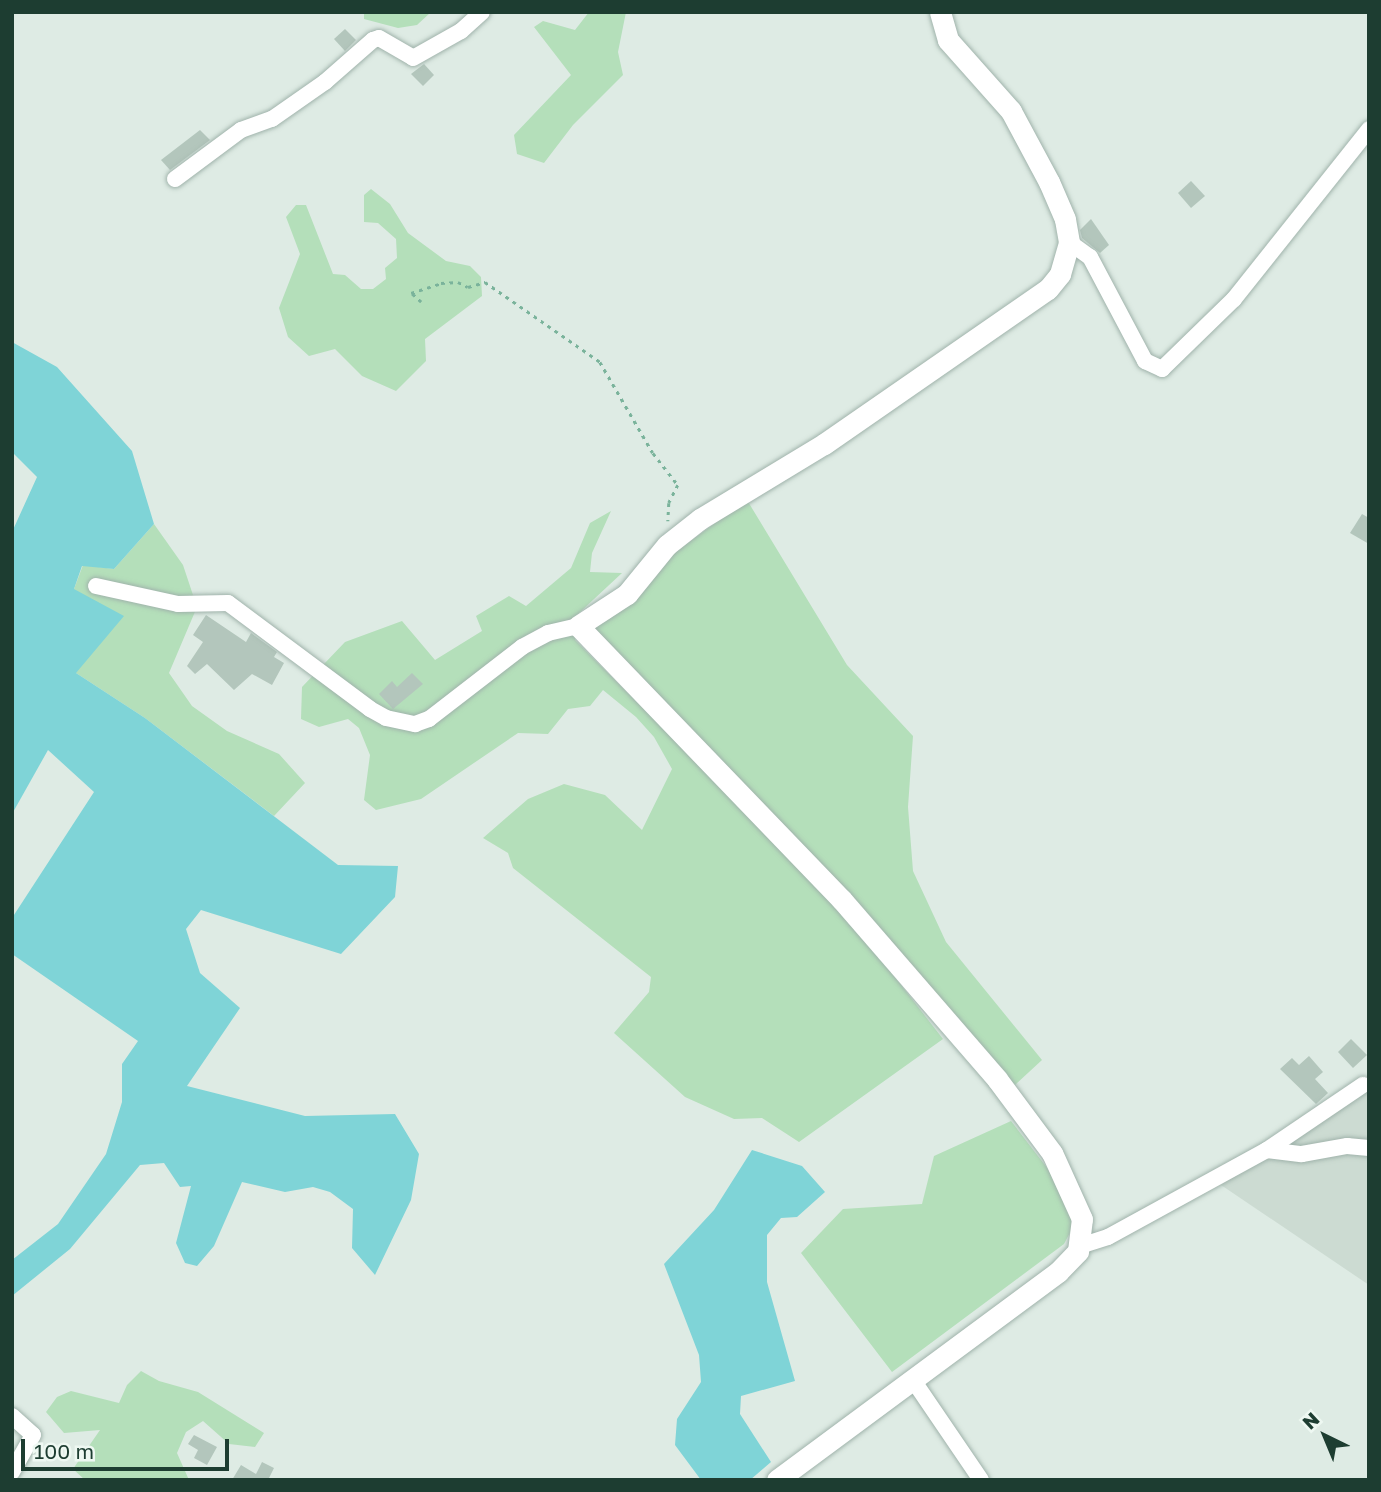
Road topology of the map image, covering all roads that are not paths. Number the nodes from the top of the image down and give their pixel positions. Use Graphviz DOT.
graph roads {
  1 [pos="482,12"];
  2 [pos="940,12"];
  3 [pos="1369,129"];
  4 [pos="176,179"];
  5 [pos="1069,242"];
  6 [pos="96,586"];
  7 [pos="579,626"];
  8 [pos="1363,1085"];
  9 [pos="1369,1148"];
  10 [pos="1267,1150"];
  11 [pos="1080,1247"];
  12 [pos="913,1380"];
  13 [pos="12,1416"];
  14 [pos="12,1472"];
  15 [pos="777,1480"];
  16 [pos="981,1480"];
  1 -- 4 [label="street"];
  2 -- 5 [label="street"];
  3 -- 5 [label="street"];
  5 -- 7 [label="street"];
  6 -- 7 [label="street"];
  7 -- 11 [label="street"];
  8 -- 10 [label="street"];
  9 -- 10 [label="street"];
  10 -- 11 [label="street"];
  11 -- 12 [label="street"];
  12 -- 15 [label="street"];
  12 -- 16 [label="street"];
  13 -- 14 [label="street"];
}
